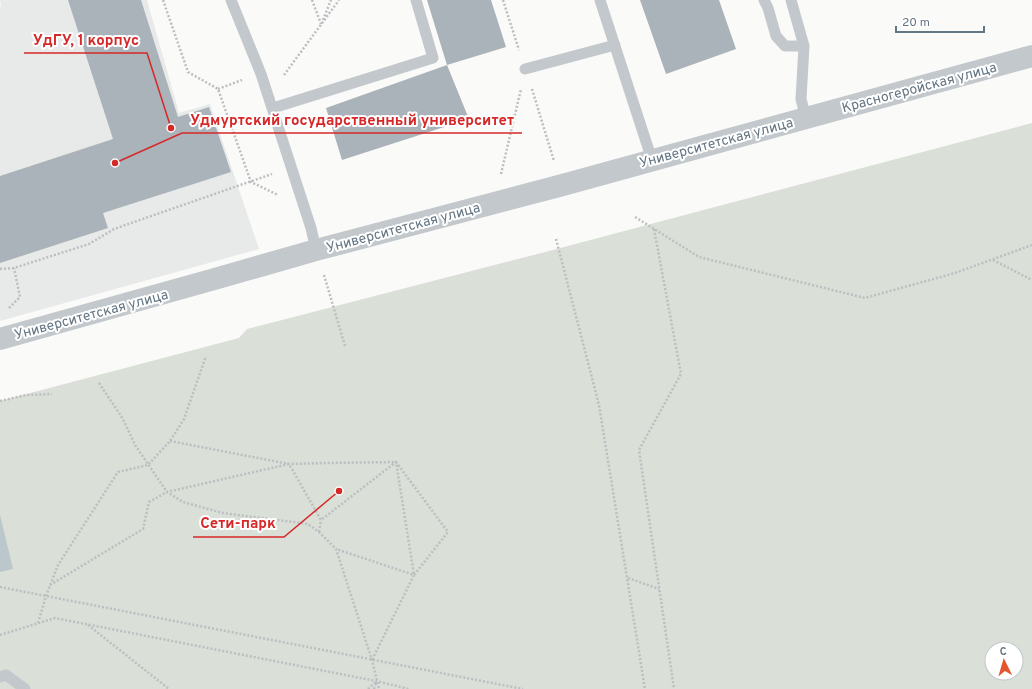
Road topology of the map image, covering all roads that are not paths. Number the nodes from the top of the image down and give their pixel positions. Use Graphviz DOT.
graph roads {
  1 [pos="231,0"];
  2 [pos="416,0"];
  3 [pos="600,0"];
  4 [pos="764,0"];
  5 [pos="790,0"];
  6 [pos="615,45"];
  7 [pos="804,46"];
  8 [pos="1032,56"];
  9 [pos="525,69"];
  10 [pos="273,108"];
  11 [pos="806,118"];
  12 [pos="652,160"];
  13 [pos="316,250"];
  14 [pos="6,337"];
  15 [pos="0,677"];
  16 [pos="25,689"];
  1 -- 10 [label="lane"];
  2 -- 10 [label="lane"];
  3 -- 6 [label="lane"];
  4 -- 7 [label="lane"];
  5 -- 7 [label="lane"];
  6 -- 9 [label="lane"];
  6 -- 12 [label="lane"];
  7 -- 11 [label="lane"];
  8 -- 11 [label="street, Красногеройская улица"];
  10 -- 13 [label="lane"];
  11 -- 12 [label="street, Университетская улица"];
  12 -- 13 [label="street, Университетская улица"];
  13 -- 14 [label="street, Университетская улица"];
  15 -- 16 [label="lane"];
}
